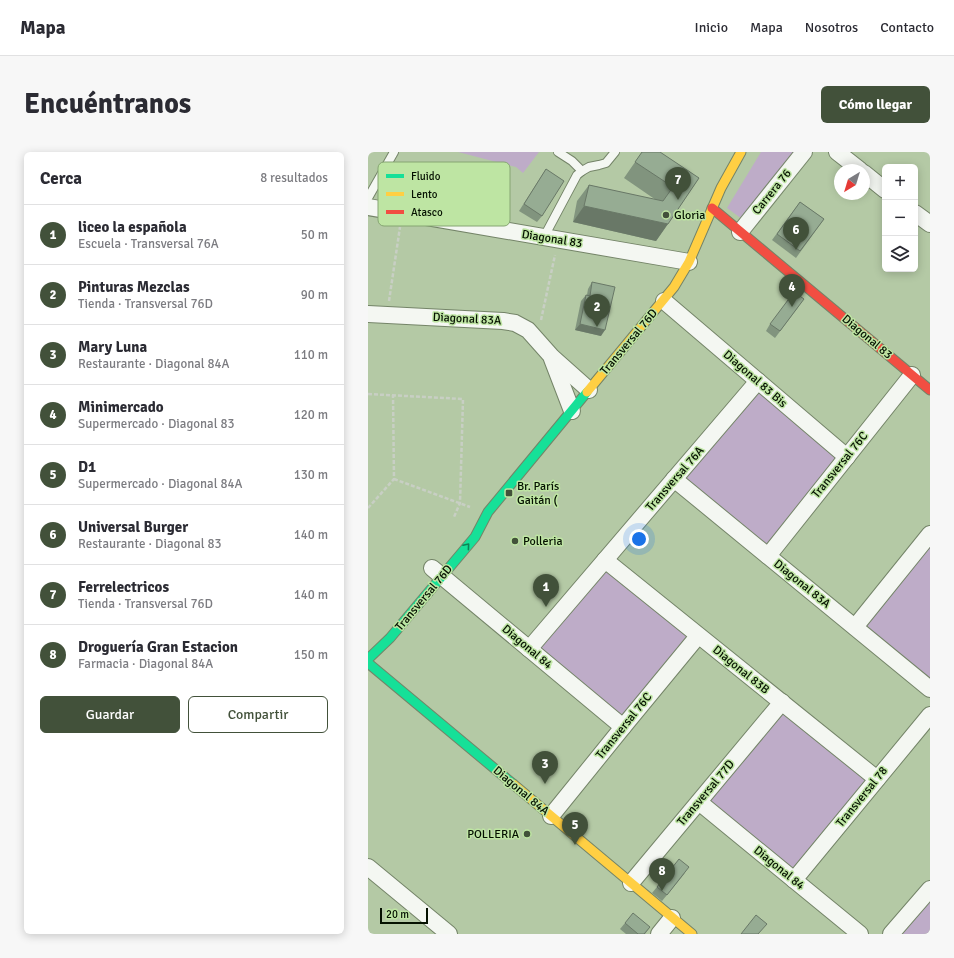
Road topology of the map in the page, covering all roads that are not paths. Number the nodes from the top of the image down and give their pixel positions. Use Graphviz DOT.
graph roads {
  1 [pos="394,152"];
  2 [pos="558,152"];
  3 [pos="615,152"];
  4 [pos="742,152"];
  5 [pos="804,152"];
  6 [pos="836,152"];
  7 [pos="388,162"];
  8 [pos="852,164"];
  9 [pos="582,171"];
  10 [pos="870,178"];
  11 [pos="378,180"];
  12 [pos="882,188"];
  13 [pos="368,198"];
  14 [pos="368,207"];
  15 [pos="712,208"];
  16 [pos="378,209"];
  17 [pos="918,215"];
  18 [pos="930,224"];
  19 [pos="479,226"];
  20 [pos="740,232"];
  21 [pos="551,238"];
  22 [pos="688,262"];
  23 [pos="664,300"];
  24 [pos="368,314"];
  25 [pos="552,357"];
  26 [pos="912,375"];
  27 [pos="758,381"];
  28 [pos="589,390"];
  29 [pos="930,390"];
  30 [pos="572,411"];
  31 [pos="847,457"];
  32 [pos="674,479"];
  33 [pos="488,512"];
  34 [pos="470,524"];
  35 [pos="930,534"];
  36 [pos="768,556"];
  37 [pos="605,560"];
  38 [pos="435,570"];
  39 [pos="854,627"];
  40 [pos="378,636"];
  41 [pos="698,636"];
  42 [pos="529,649"];
  43 [pos="368,658"];
  44 [pos="368,663"];
  45 [pos="930,689"];
  46 [pos="782,702"];
  47 [pos="930,714"];
  48 [pos="623,727"];
  49 [pos="877,779"];
  50 [pos="699,802"];
  51 [pos="551,816"];
  52 [pos="368,866"];
  53 [pos="794,880"];
  54 [pos="631,883"];
  55 [pos="930,888"];
  56 [pos="672,918"];
  57 [pos="449,934"];
  58 [pos="659,934"];
  59 [pos="692,934"];
  60 [pos="860,934"];
  61 [pos="891,934"];
  1 -- 7 [label="lane"];
  2 -- 9 [label="lane"];
  3 -- 9 [label="lane"];
  4 -- 15 [label="street, Transversal 76D"];
  5 -- 20 [label="street, Carrera 76"];
  6 -- 8 [label="street"];
  9 -- 21 [label="lane"];
  10 -- 12 [label="street"];
  11 -- 13 [label="lane"];
  14 -- 16 [label="street, Diagonal 83"];
  15 -- 20 [label="street, Diagonal 83"];
  15 -- 22 [label="street, Transversal 76D"];
  17 -- 18 [label="street"];
  19 -- 21 [label="street, Diagonal 83"];
  20 -- 26 [label="street, Diagonal 83"];
  21 -- 22 [label="street, Diagonal 83"];
  22 -- 23 [label="street, Transversal 76D"];
  23 -- 27 [label="street, Diagonal 83 Bis"];
  23 -- 28 [label="street, Transversal 76D"];
  24 -- 25 [label="street, Diagonal 83A"];
  25 -- 28 [label="street, Diagonal 83A"];
  25 -- 30 [label="street, Diagonal 83A"];
  26 -- 29 [label="street, Diagonal 83"];
  26 -- 31 [label="street, Transversal 76C"];
  27 -- 31 [label="street, Diagonal 83 Bis"];
  27 -- 32 [label="street, Transversal 76A"];
  28 -- 30 [label="street, Transversal 76D"];
  30 -- 33 [label="street, Transversal 76D"];
  31 -- 36 [label="street, Transversal 76C"];
  32 -- 36 [label="street, Diagonal 83A"];
  32 -- 37 [label="street, Transversal 76A"];
  33 -- 34 [label="street, Transversal 76D"];
  38 -- 33 [label="street, Transversal 76D, one-way"];
  35 -- 39 [label="street"];
  36 -- 39 [label="street, Diagonal 83A"];
  37 -- 41 [label="street, Diagonal 83B"];
  37 -- 42 [label="street, Transversal 76A"];
  38 -- 42 [label="street, Diagonal 84"];
  38 -- 43 [label="street, Transversal 76D"];
  39 -- 45 [label="street, Diagonal 83A"];
  40 -- 43 [label="street, Transversal 76D"];
  41 -- 46 [label="street, Diagonal 83B"];
  41 -- 48 [label="street, Transversal 76C"];
  42 -- 48 [label="street, Diagonal 84"];
  44 -- 51 [label="street, Diagonal 84A"];
  46 -- 49 [label="street, Diagonal 83B"];
  46 -- 50 [label="street, Transversal 77D"];
  47 -- 49 [label="street, Transversal 78"];
  48 -- 51 [label="street, Transversal 76C"];
  49 -- 53 [label="street, Transversal 78"];
  50 -- 53 [label="street, Diagonal 84"];
  50 -- 54 [label="street, Transversal 77D"];
  51 -- 54 [label="street, Diagonal 84A"];
  52 -- 57 [label="street"];
  53 -- 60 [label="street, Diagonal 84"];
  54 -- 56 [label="street, Diagonal 84A"];
  55 -- 61 [label="street"];
  56 -- 58 [label="street"];
  56 -- 59 [label="street, Diagonal 84A"];
}
